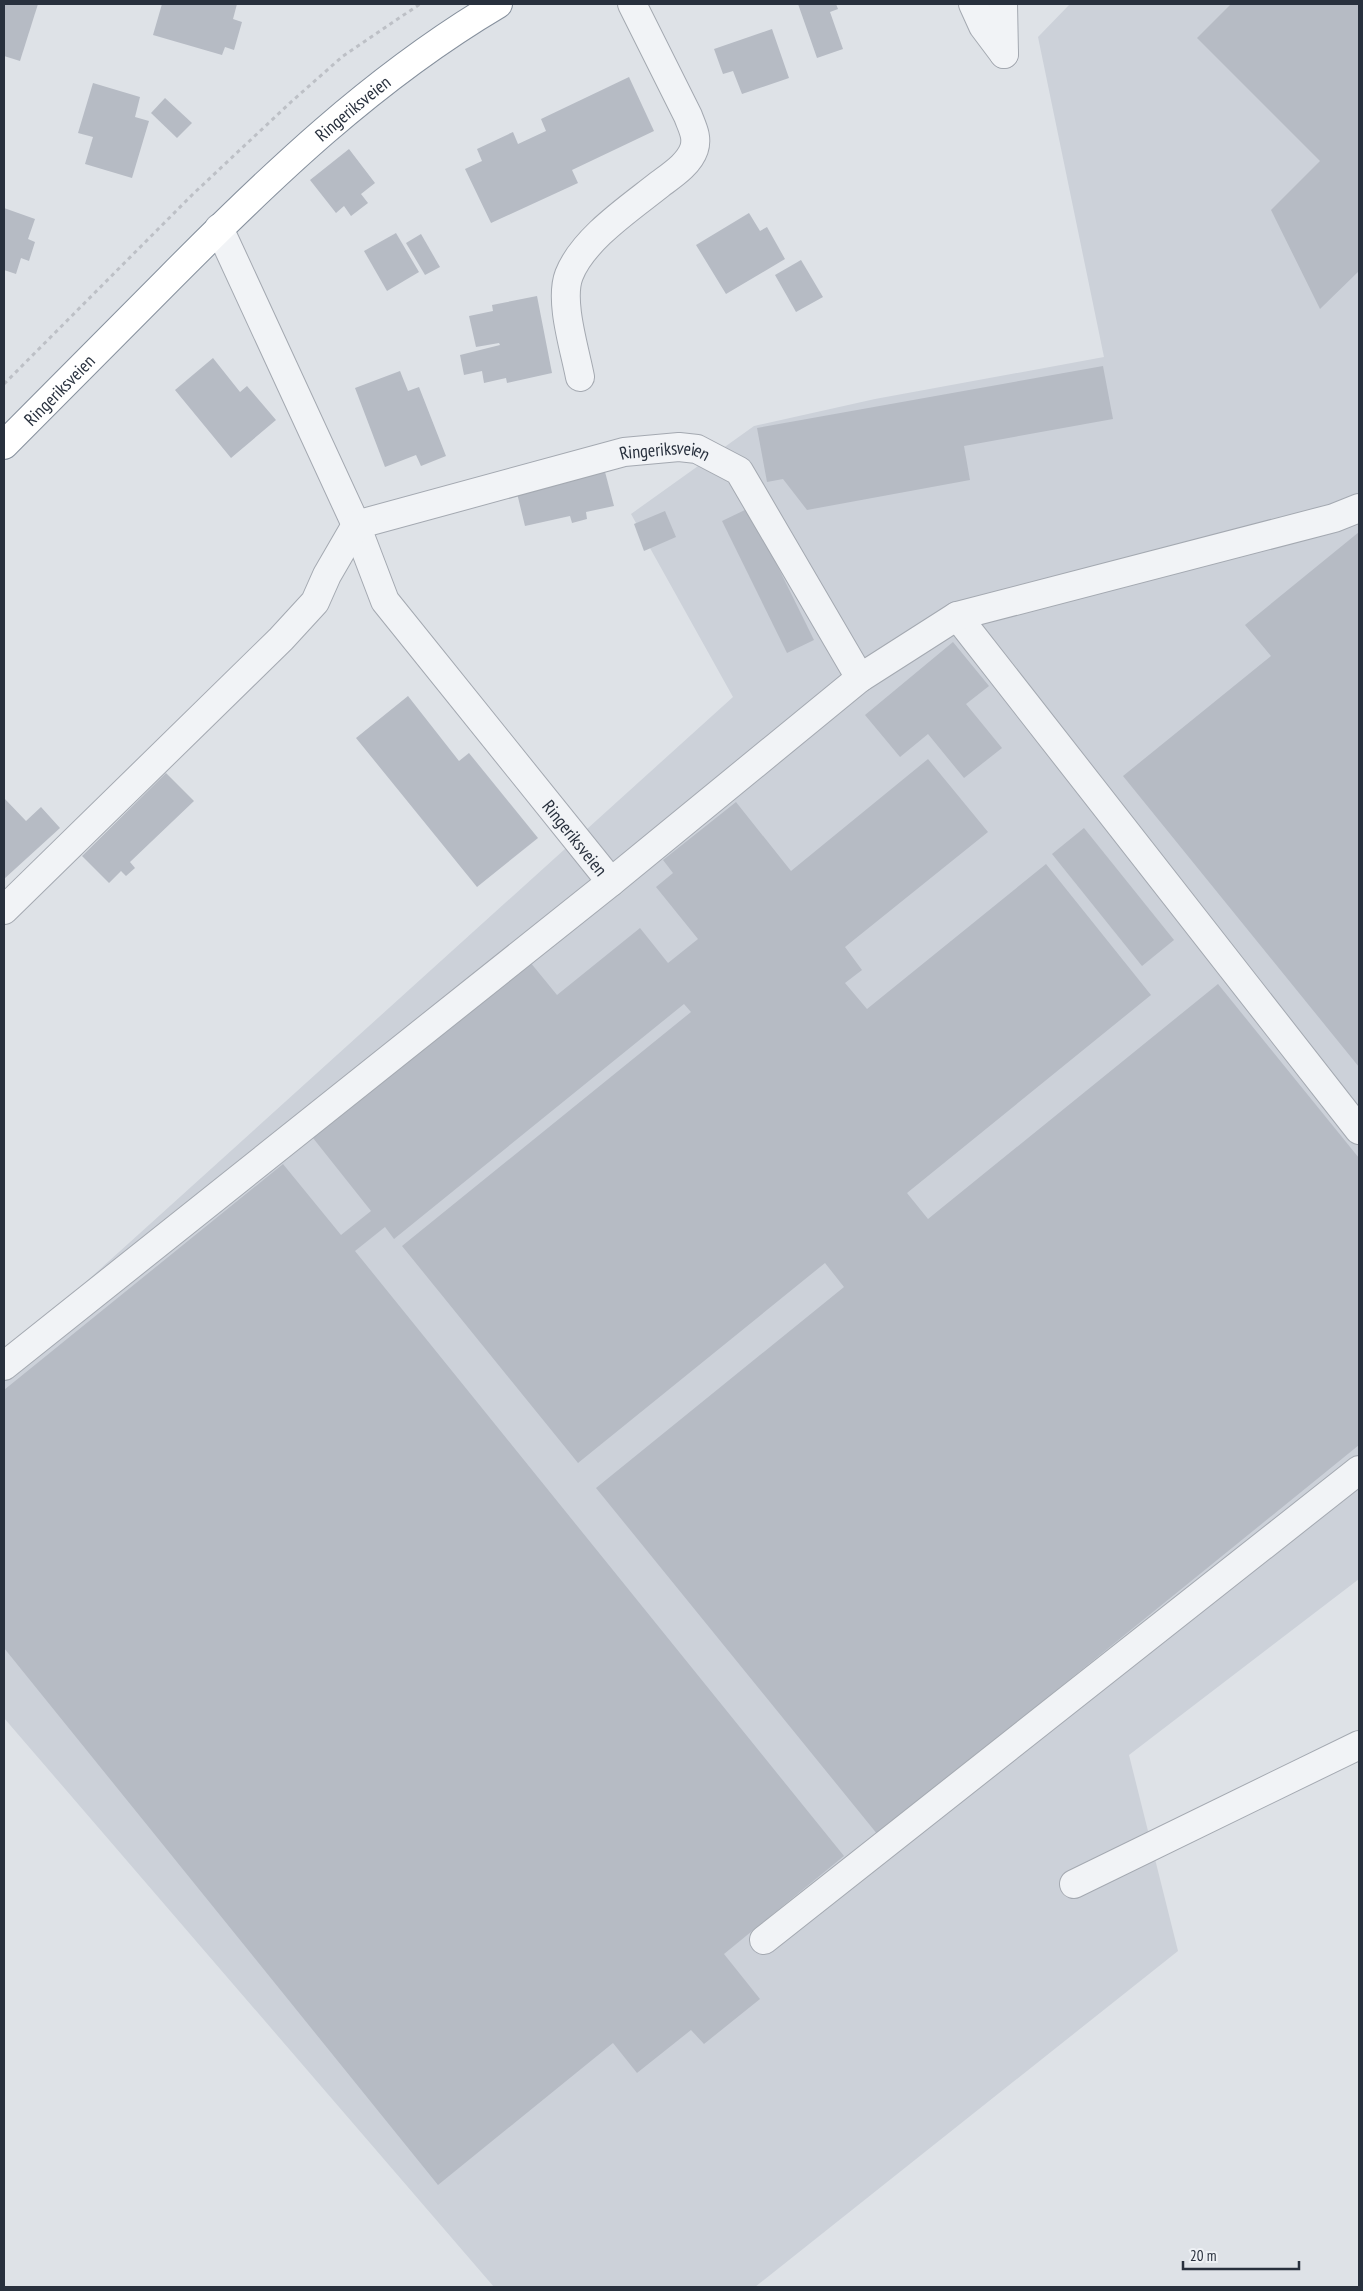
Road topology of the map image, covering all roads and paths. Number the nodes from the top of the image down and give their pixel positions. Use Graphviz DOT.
graph roads {
  1 [pos="420,4"];
  2 [pos="498,4"];
  3 [pos="632,4"];
  4 [pos="973,4"];
  5 [pos="1003,4"];
  6 [pos="219,228"];
  7 [pos="580,377"];
  8 [pos="4,384"];
  9 [pos="4,445"];
  10 [pos="1359,508"];
  11 [pos="356,526"];
  12 [pos="957,616"];
  13 [pos="860,678"];
  14 [pos="611,882"];
  15 [pos="4,910"];
  16 [pos="1359,1130"];
  17 [pos="8,1355"];
  18 [pos="1359,1470"];
  19 [pos="1359,1745"];
  20 [pos="1074,1884"];
  21 [pos="764,1940"];
  1 -- 8 [label="path"];
  2 -- 6 [label="highway, Ringeriksveien"];
  3 -- 7 [label="lane"];
  4 -- 5 [label="lane"];
  6 -- 9 [label="highway, Ringeriksveien"];
  6 -- 11 [label="lane, Ringeriksveien"];
  10 -- 12 [label="lane"];
  11 -- 13 [label="lane, Ringeriksveien"];
  11 -- 14 [label="lane, Ringeriksveien"];
  11 -- 15 [label="lane"];
  12 -- 13 [label="lane"];
  12 -- 16 [label="lane"];
  13 -- 14 [label="lane"];
  14 -- 17 [label="lane"];
  18 -- 21 [label="lane"];
  19 -- 20 [label="lane"];
}
